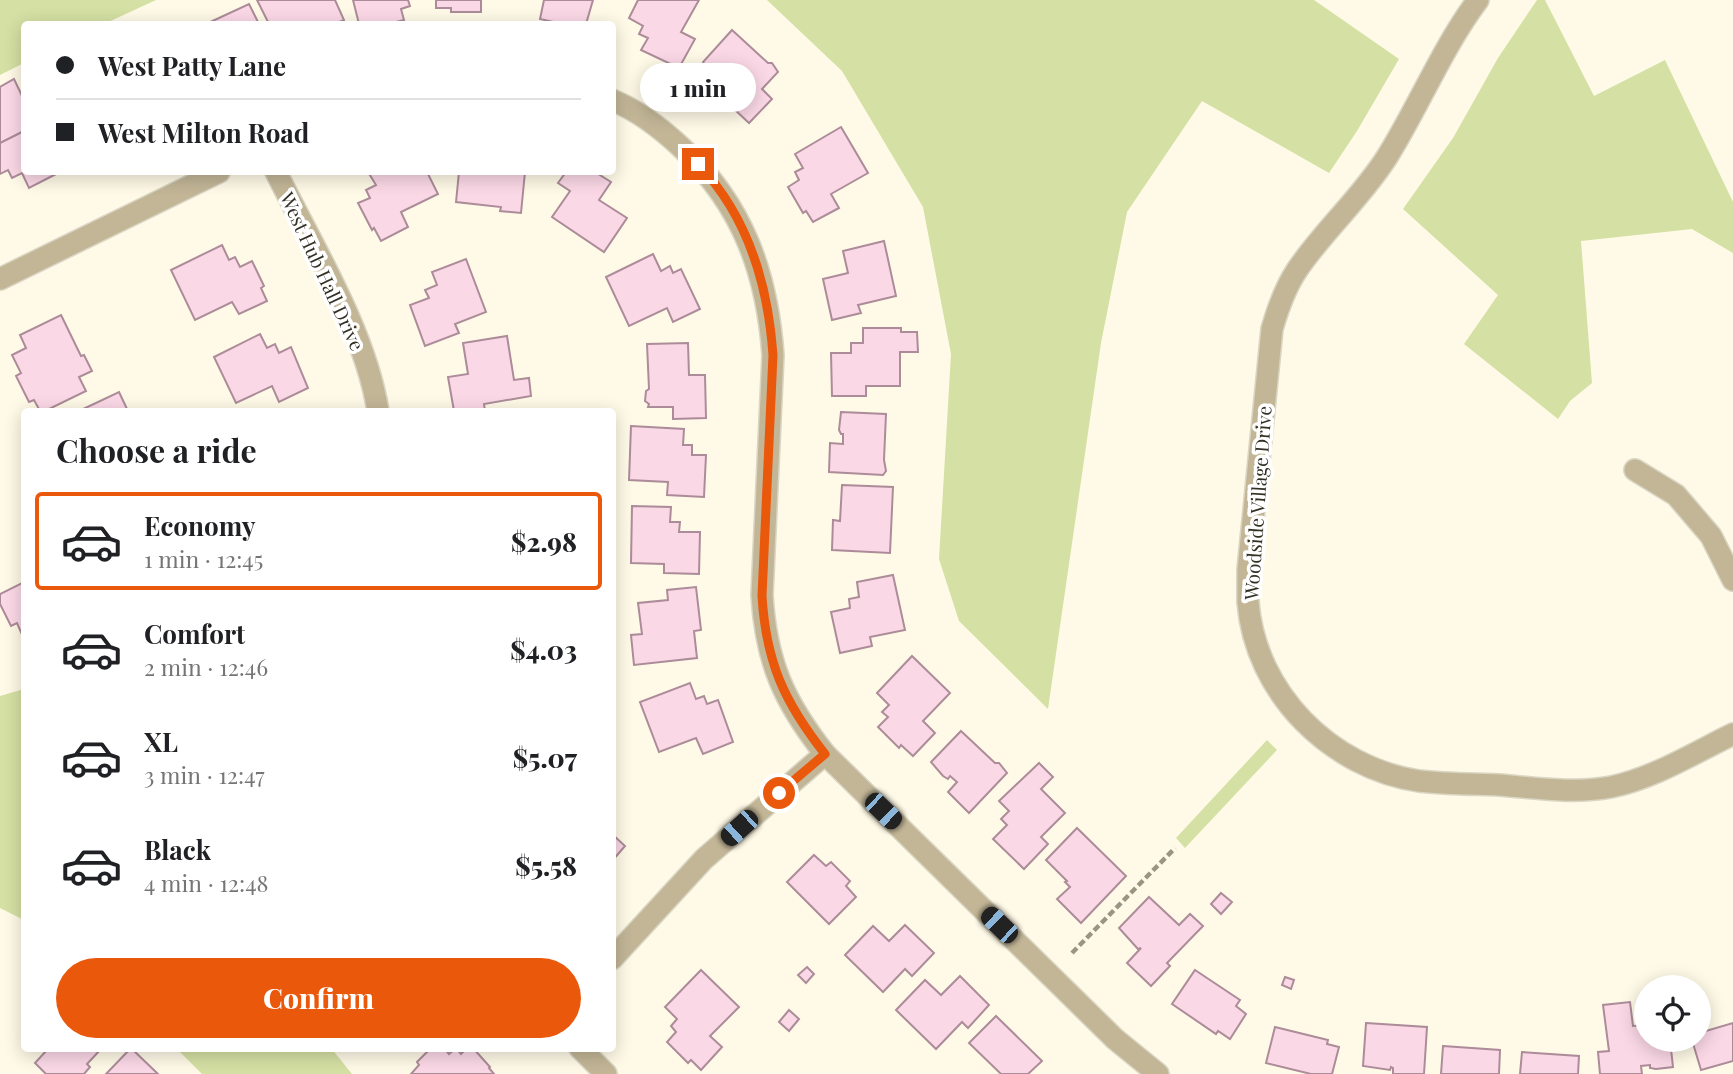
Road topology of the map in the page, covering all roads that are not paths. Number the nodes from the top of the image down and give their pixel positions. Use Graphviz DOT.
graph roads {
  1 [pos="1478,0"];
  2 [pos="616,102"];
  3 [pos="213,175"];
  4 [pos="278,175"];
  5 [pos="0,279"];
  6 [pos="378,408"];
  7 [pos="1635,470"];
  8 [pos="1733,580"];
  9 [pos="1733,734"];
  10 [pos="825,754"];
  11 [pos="616,955"];
  12 [pos="584,1052"];
  13 [pos="606,1074"];
  14 [pos="1158,1074"];
  1 -- 9 [label="street, Woodside Village Drive"];
  2 -- 10 [label="street"];
  3 -- 5 [label="street"];
  4 -- 6 [label="street, West Hub Hall Drive"];
  7 -- 8 [label="street"];
  10 -- 11 [label="street"];
  10 -- 14 [label="street"];
  12 -- 13 [label="street"];
}
